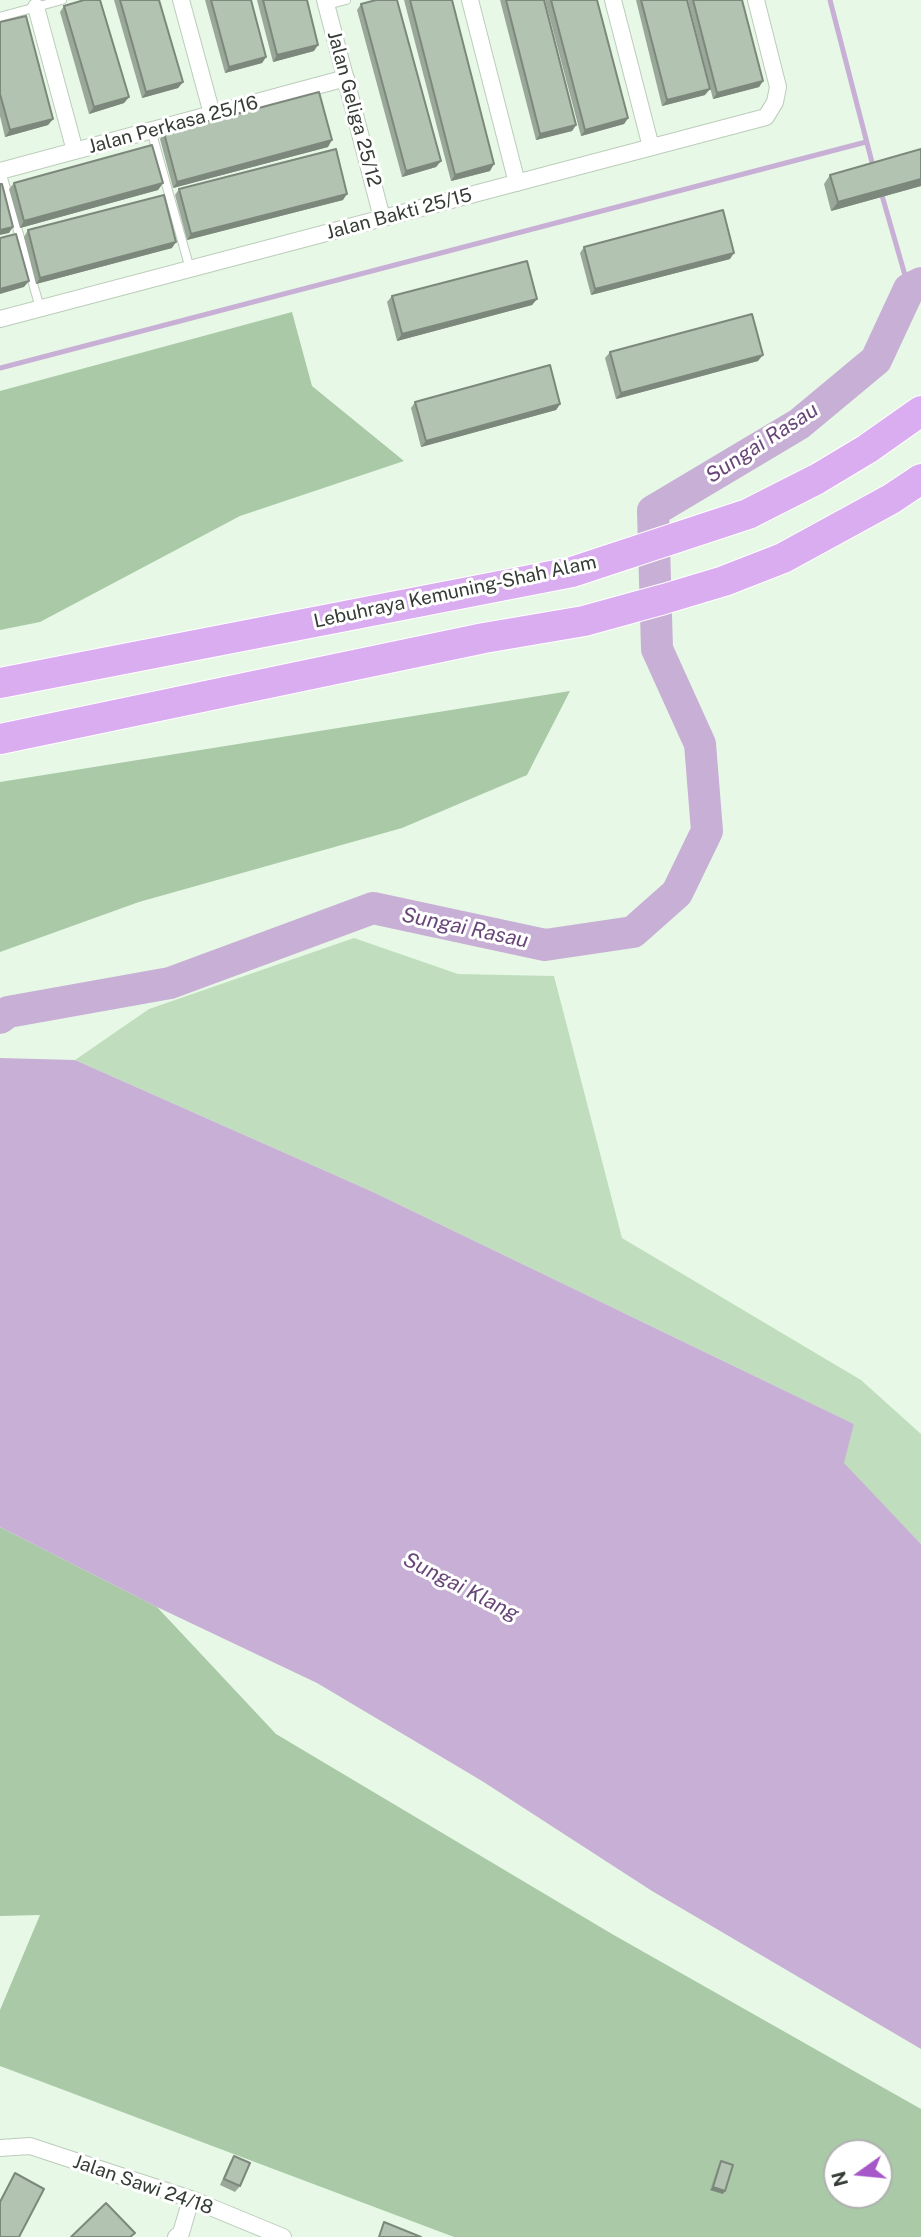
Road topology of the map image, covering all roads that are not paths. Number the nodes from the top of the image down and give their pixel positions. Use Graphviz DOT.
graph roads {
  1 [pos="62,0"];
  2 [pos="181,0"];
  3 [pos="346,0"];
  4 [pos="470,0"];
  5 [pos="613,0"];
  6 [pos="756,0"];
  7 [pos="326,3"];
  8 [pos="36,7"];
  9 [pos="0,17"];
  10 [pos="346,78"];
  11 [pos="212,114"];
  12 [pos="151,130"];
  13 [pos="651,147"];
  14 [pos="75,151"];
  15 [pos="0,171"];
  16 [pos="517,183"];
  17 [pos="382,218"];
  18 [pos="190,269"];
  19 [pos="40,308"];
  20 [pos="0,319"];
  21 [pos="921,411"];
  22 [pos="921,479"];
  23 [pos="0,683"];
  24 [pos="0,739"];
  25 [pos="0,2148"];
  26 [pos="191,2199"];
  27 [pos="176,2237"];
  28 [pos="283,2237"];
  1 -- 8 [label="lane"];
  2 -- 11 [label="street"];
  3 -- 7 [label="lane"];
  4 -- 16 [label="street"];
  5 -- 13 [label="street"];
  6 -- 13 [label="street, Jalan Bakti 25/15"];
  7 -- 10 [label="street, Jalan Geliga 25/12"];
  8 -- 9 [label="lane"];
  8 -- 14 [label="street"];
  10 -- 11 [label="street, Jalan Perkasa 25/16"];
  10 -- 17 [label="street, Jalan Geliga 25/12"];
  11 -- 12 [label="street, Jalan Perkasa 25/16"];
  12 -- 14 [label="street, Jalan Perkasa 25/16"];
  12 -- 18 [label="lane"];
  13 -- 16 [label="street, Jalan Bakti 25/15"];
  14 -- 15 [label="street, Jalan Perkasa 25/16"];
  15 -- 19 [label="lane"];
  16 -- 17 [label="street, Jalan Bakti 25/15"];
  17 -- 18 [label="street, Jalan Bakti 25/15"];
  18 -- 19 [label="street, Jalan Bakti 25/15"];
  19 -- 20 [label="street, Jalan Bakti 25/15"];
  21 -- 23 [label="highway, Lebuhraya Kemuning-Shah Alam"];
  22 -- 24 [label="highway"];
  25 -- 26 [label="street, Jalan Sawi 24/18"];
  26 -- 27 [label="street"];
  26 -- 28 [label="street, Jalan Sawi 24/18"];
}
